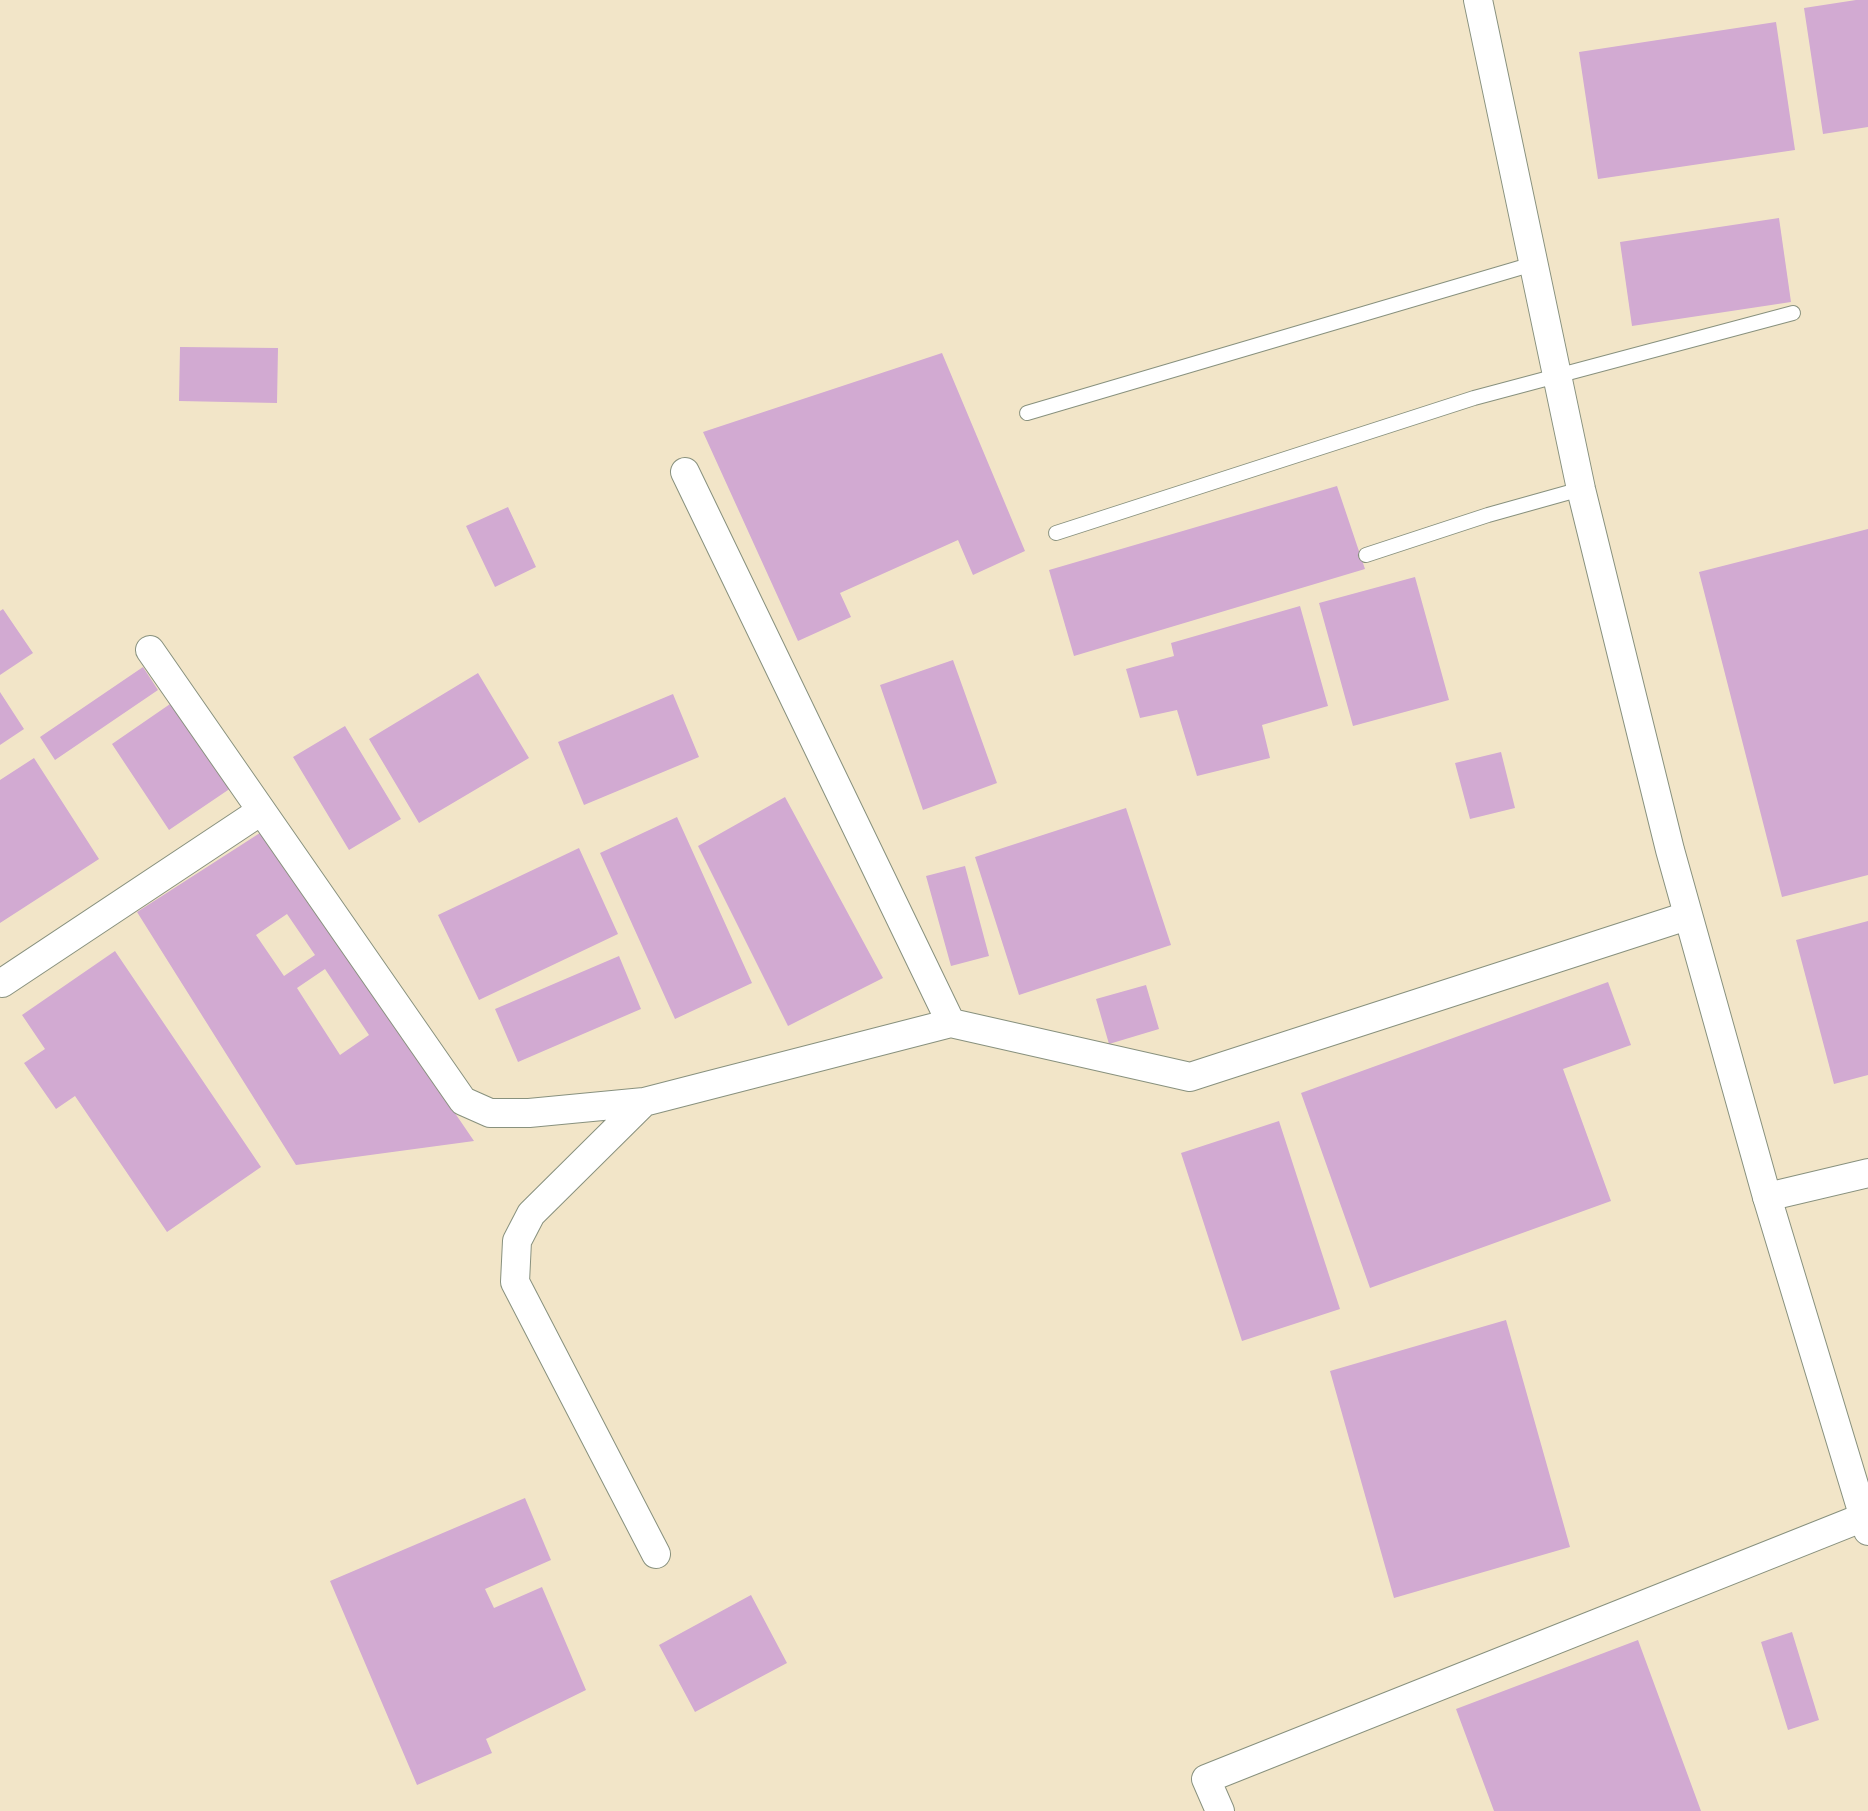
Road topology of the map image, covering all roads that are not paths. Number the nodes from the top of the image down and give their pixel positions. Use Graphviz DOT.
graph roads {
  1 [pos="1478,0"];
  2 [pos="1534,264"];
  3 [pos="1793,313"];
  4 [pos="1557,376"];
  5 [pos="1027,413"];
  6 [pos="685,472"];
  7 [pos="1581,489"];
  8 [pos="1056,533"];
  9 [pos="1366,554"];
  10 [pos="150,650"];
  11 [pos="261,811"];
  12 [pos="1687,916"];
  13 [pos="2,983"];
  14 [pos="951,1024"];
  15 [pos="644,1102"];
  16 [pos="1868,1173"];
  17 [pos="1767,1197"];
  18 [pos="1866,1524"];
  19 [pos="656,1554"];
  20 [pos="1220,1811"];
  1 -- 2 [label="street"];
  2 -- 4 [label="street"];
  2 -- 5 [label="lane"];
  3 -- 4 [label="lane"];
  4 -- 7 [label="street"];
  4 -- 8 [label="lane"];
  6 -- 14 [label="street"];
  7 -- 9 [label="lane"];
  7 -- 12 [label="street"];
  10 -- 11 [label="street"];
  11 -- 13 [label="street"];
  11 -- 15 [label="street"];
  12 -- 14 [label="street"];
  12 -- 17 [label="street"];
  14 -- 15 [label="street"];
  15 -- 19 [label="street"];
  16 -- 17 [label="street"];
  17 -- 18 [label="street"];
  18 -- 20 [label="street"];
}
